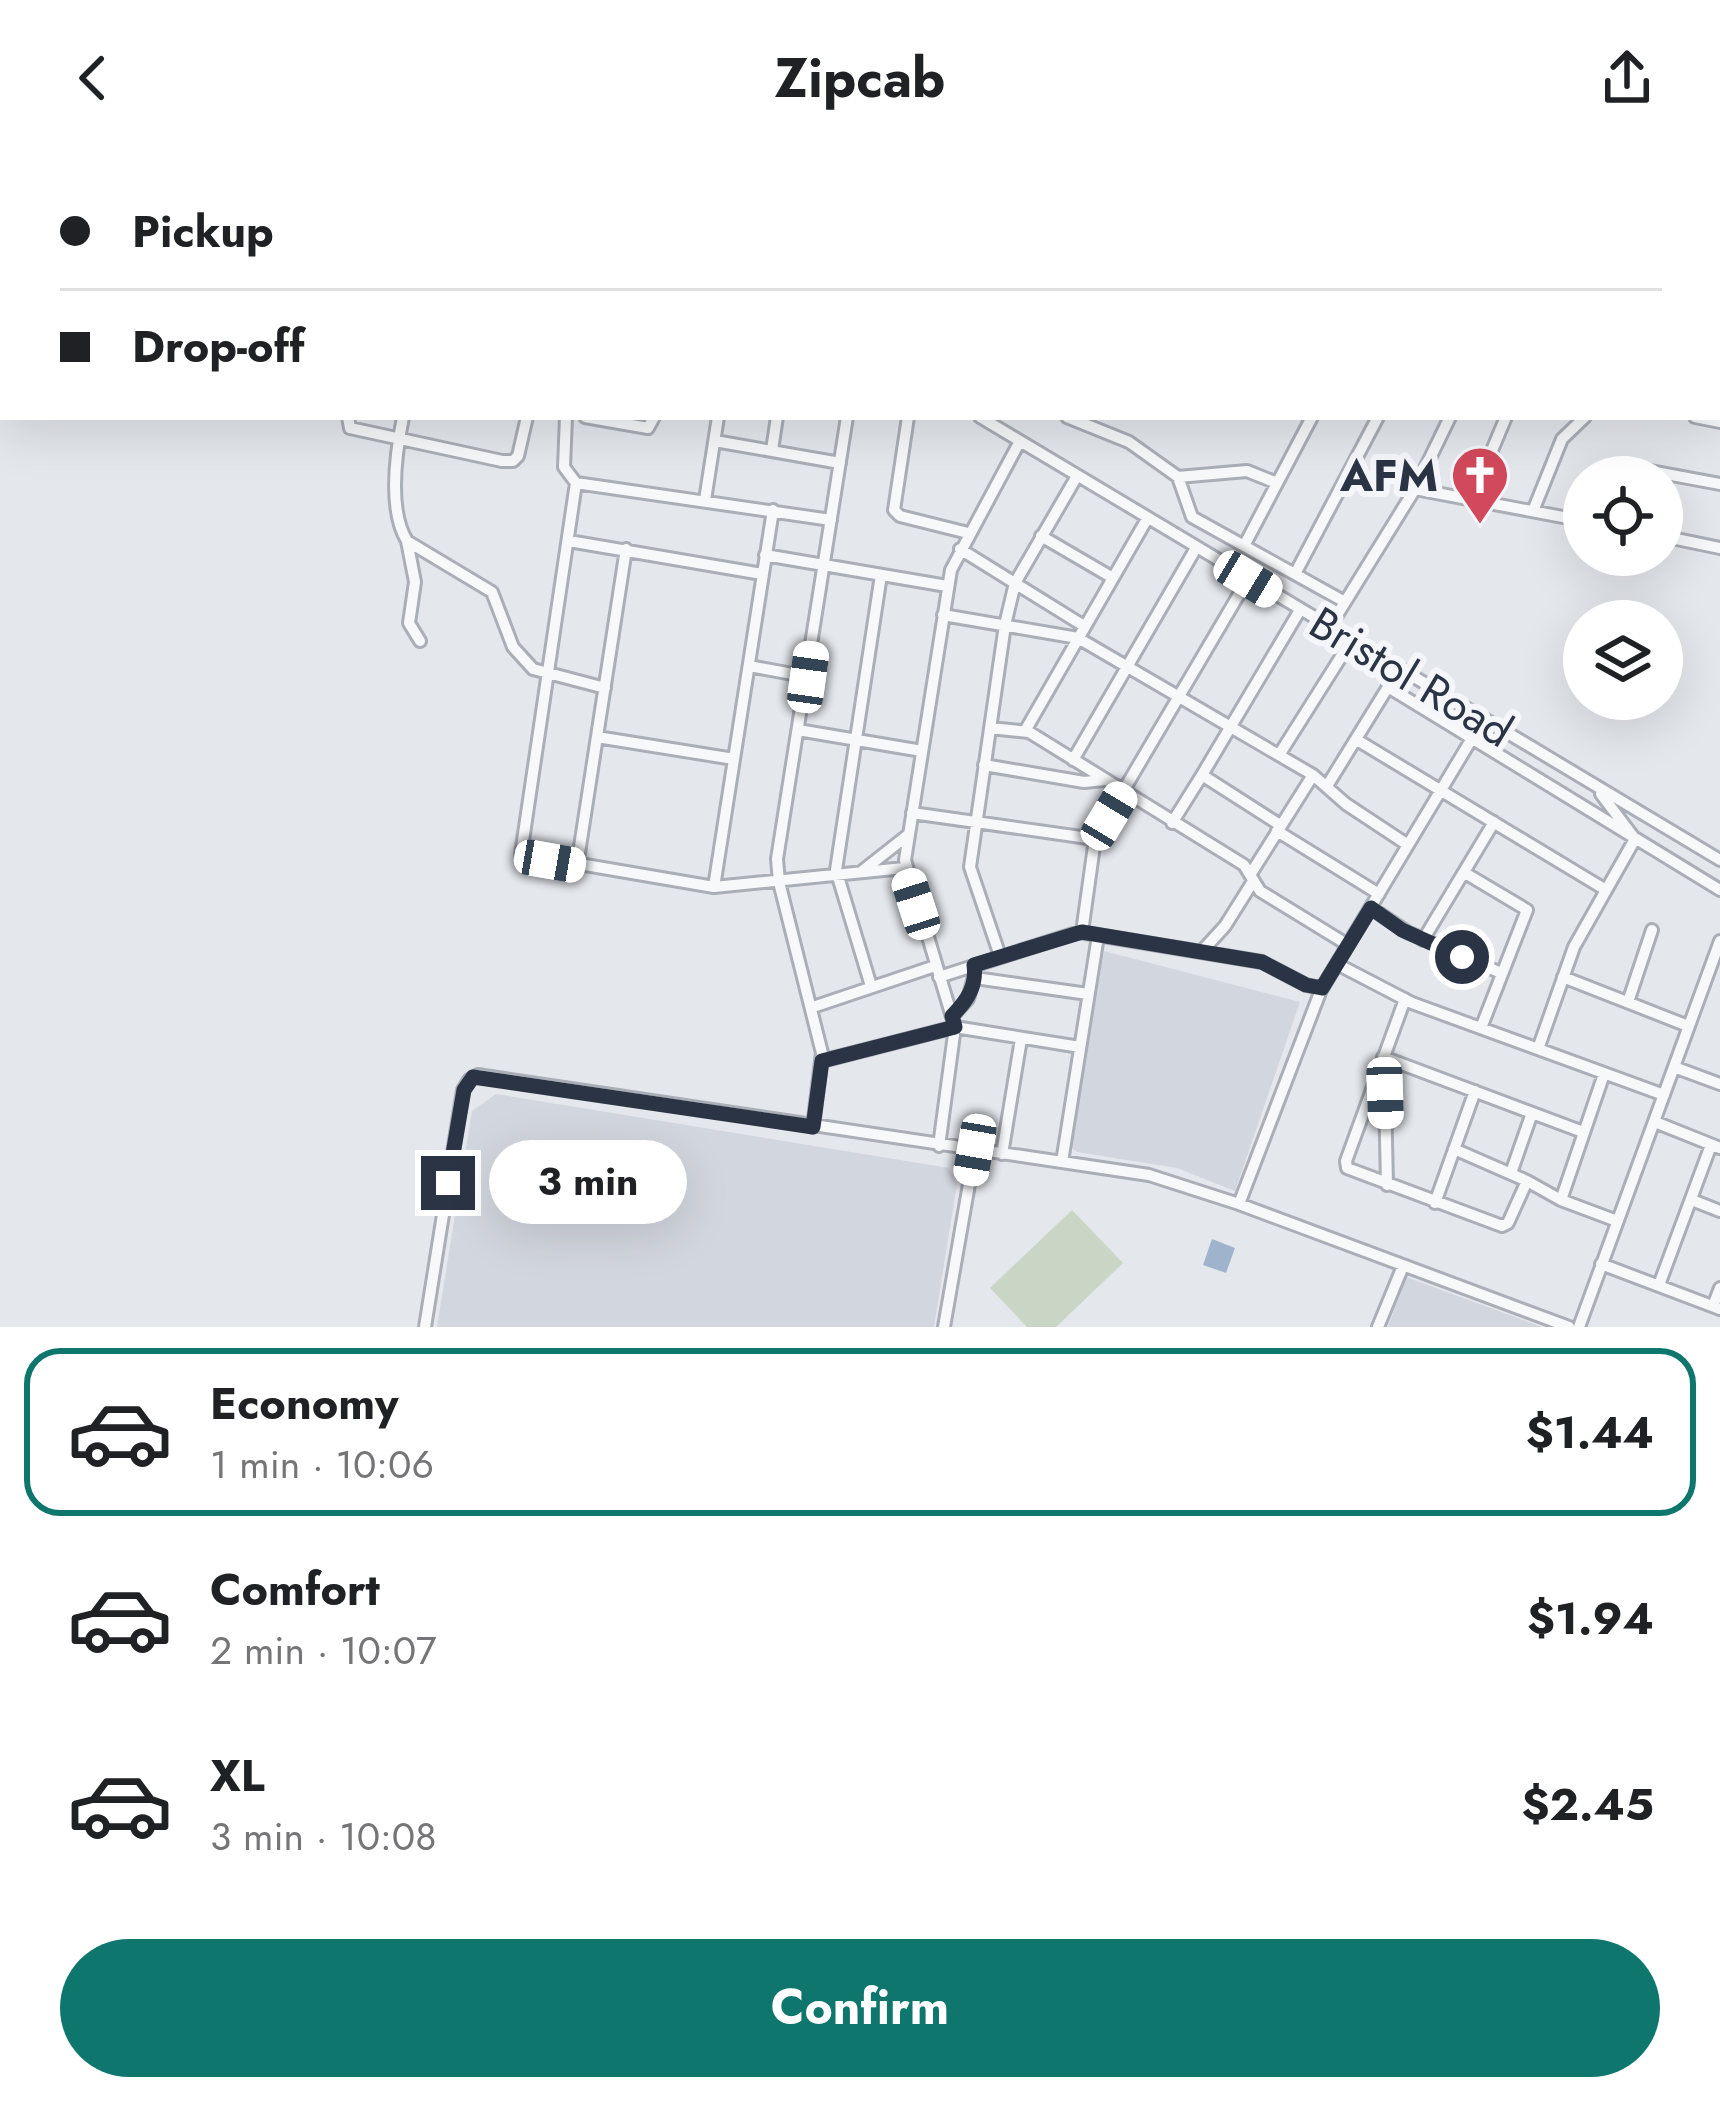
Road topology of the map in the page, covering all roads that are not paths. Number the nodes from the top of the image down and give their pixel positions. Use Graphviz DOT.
graph roads {
  1 [pos="349,420"];
  2 [pos="402,420"];
  3 [pos="526,420"];
  4 [pos="566,420"];
  5 [pos="602,420"];
  6 [pos="652,420"];
  7 [pos="718,420"];
  8 [pos="777,420"];
  9 [pos="847,420"];
  10 [pos="908,420"];
  11 [pos="985,420"];
  12 [pos="1075,420"];
  13 [pos="1108,420"];
  14 [pos="1310,420"];
  15 [pos="1376,420"];
  16 [pos="1449,420"];
  17 [pos="1505,420"];
  18 [pos="1582,420"];
  19 [pos="1100,429"];
  20 [pos="399,441"];
  21 [pos="715,441"];
  22 [pos="1021,441"];
  23 [pos="772,450"];
  24 [pos="840,463"];
  25 [pos="1077,476"];
  26 [pos="1178,476"];
  27 [pos="1683,477"];
  28 [pos="576,483"];
  29 [pos="1277,483"];
  30 [pos="1720,484"];
  31 [pos="1415,489"];
  32 [pos="1472,498"];
  33 [pos="705,500"];
  34 [pos="773,510"];
  35 [pos="1533,512"];
  36 [pos="1563,517"];
  37 [pos="1148,519"];
  38 [pos="831,520"];
  39 [pos="968,533"];
  40 [pos="1041,536"];
  41 [pos="1683,540"];
  42 [pos="407,541"];
  43 [pos="569,541"];
  44 [pos="1245,544"];
  45 [pos="1196,548"];
  46 [pos="1720,548"];
  47 [pos="626,549"];
  48 [pos="959,549"];
  49 [pos="765,555"];
  50 [pos="825,565"];
  51 [pos="1296,572"];
  52 [pos="762,574"];
  53 [pos="881,575"];
  54 [pos="1113,578"];
  55 [pos="1248,579"];
  56 [pos="1015,583"];
  57 [pos="947,586"];
  58 [pos="1345,602"];
  59 [pos="1300,610"];
  60 [pos="943,615"];
  61 [pos="1005,625"];
  62 [pos="1329,628"];
  63 [pos="1081,632"];
  64 [pos="1351,640"];
  65 [pos="420,641"];
  66 [pos="749,665"];
  67 [pos="1129,666"];
  68 [pos="1394,667"];
  69 [pos="549,676"];
  70 [pos="808,677"];
  71 [pos="1388,687"];
  72 [pos="605,688"];
  73 [pos="1180,697"];
  74 [pos="1483,720"];
  75 [pos="1230,726"];
  76 [pos="990,728"];
  77 [pos="798,730"];
  78 [pos="1025,730"];
  79 [pos="597,737"];
  80 [pos="855,739"];
  81 [pos="1357,740"];
  82 [pos="1471,740"];
  83 [pos="922,751"];
  84 [pos="1279,755"];
  85 [pos="734,759"];
  86 [pos="1073,760"];
  87 [pos="984,765"];
  88 [pos="1313,775"];
  89 [pos="1202,776"];
  90 [pos="1103,780"];
  91 [pos="1327,786"];
  92 [pos="1596,787"];
  93 [pos="1441,790"];
  94 [pos="1123,793"];
  95 [pos="912,813"];
  96 [pos="975,822"];
  97 [pos="1494,822"];
  98 [pos="1172,823"];
  99 [pos="1279,828"];
  100 [pos="909,834"];
  101 [pos="1095,839"];
  102 [pos="1636,839"];
  103 [pos="1408,845"];
  104 [pos="1720,860"];
  105 [pos="577,866"];
  106 [pos="904,868"];
  107 [pos="1465,873"];
  108 [pos="859,874"];
  109 [pos="836,877"];
  110 [pos="1251,879"];
  111 [pos="779,882"];
  112 [pos="714,887"];
  113 [pos="1606,890"];
  114 [pos="1720,890"];
  115 [pos="1379,894"];
  116 [pos="1371,908"];
  117 [pos="1652,930"];
  118 [pos="1082,932"];
  119 [pos="1098,936"];
  120 [pos="1423,940"];
  121 [pos="1720,941"];
  122 [pos="1348,945"];
  123 [pos="1203,950"];
  124 [pos="1000,956"];
  125 [pos="1337,964"];
  126 [pos="937,971"];
  127 [pos="975,971"];
  128 [pos="1501,973"];
  129 [pos="1563,977"];
  130 [pos="872,986"];
  131 [pos="1322,988"];
  132 [pos="1088,994"];
  133 [pos="1405,999"];
  134 [pos="1628,1003"];
  135 [pos="813,1007"];
  136 [pos="954,1022"];
  137 [pos="1688,1026"];
  138 [pos="1481,1028"];
  139 [pos="1021,1039"];
  140 [pos="1080,1047"];
  141 [pos="1538,1049"];
  142 [pos="1383,1057"];
  143 [pos="822,1061"];
  144 [pos="1674,1067"];
  145 [pos="1377,1074"];
  146 [pos="1604,1074"];
  147 [pos="1720,1084"];
  148 [pos="1475,1091"];
  149 [pos="1664,1095"];
  150 [pos="1532,1113"];
  151 [pos="1654,1122"];
  152 [pos="813,1127"];
  153 [pos="1583,1132"];
  154 [pos="939,1146"];
  155 [pos="1715,1146"];
  156 [pos="975,1150"];
  157 [pos="1454,1150"];
  158 [pos="1002,1154"];
  159 [pos="1061,1162"];
  160 [pos="1511,1173"];
  161 [pos="1527,1181"];
  162 [pos="1387,1185"];
  163 [pos="1561,1200"];
  164 [pos="1692,1200"];
  165 [pos="1435,1203"];
  166 [pos="1239,1204"];
  167 [pos="1720,1210"];
  168 [pos="1617,1221"];
  169 [pos="1601,1264"];
  170 [pos="1403,1266"];
  171 [pos="1659,1286"];
  172 [pos="1720,1288"];
  173 [pos="1716,1307"];
  174 [pos="425,1327"];
  175 [pos="944,1327"];
  176 [pos="1378,1327"];
  177 [pos="1569,1327"];
  178 [pos="1579,1327"];
  1 -- 20 [label="street"];
  2 -- 20 [label="street"];
  3 -- 20 [label="street"];
  4 -- 28 [label="street"];
  5 -- 6 [label="street"];
  7 -- 21 [label="street"];
  8 -- 23 [label="street"];
  9 -- 24 [label="street"];
  10 -- 39 [label="street"];
  11 -- 22 [label="street, Bristol Road"];
  12 -- 19 [label="street"];
  13 -- 19 [label="street"];
  14 -- 29 [label="street"];
  15 -- 51 [label="street"];
  16 -- 31 [label="street"];
  17 -- 32 [label="street"];
  18 -- 35 [label="street"];
  19 -- 26 [label="street"];
  20 -- 42 [label="street"];
  21 -- 23 [label="street"];
  21 -- 33 [label="street"];
  22 -- 25 [label="street, Bristol Road"];
  22 -- 39 [label="street"];
  23 -- 24 [label="street"];
  24 -- 38 [label="street"];
  25 -- 37 [label="street, Bristol Road"];
  25 -- 40 [label="street"];
  26 -- 29 [label="street"];
  26 -- 44 [label="street"];
  27 -- 30 [label="street"];
  28 -- 33 [label="street"];
  28 -- 43 [label="street"];
  29 -- 44 [label="street"];
  31 -- 32 [label="street"];
  31 -- 58 [label="street"];
  32 -- 35 [label="street"];
  33 -- 34 [label="street"];
  34 -- 38 [label="street"];
  34 -- 49 [label="street"];
  35 -- 36 [label="street"];
  37 -- 45 [label="street, Bristol Road"];
  37 -- 54 [label="street"];
  38 -- 50 [label="street"];
  39 -- 48 [label="street"];
  40 -- 54 [label="street"];
  40 -- 56 [label="street"];
  41 -- 46 [label="street"];
  42 -- 65 [label="street"];
  42 -- 69 [label="street"];
  43 -- 47 [label="street"];
  43 -- 69 [label="street"];
  44 -- 51 [label="street"];
  45 -- 55 [label="street, Bristol Road"];
  45 -- 67 [label="street"];
  47 -- 52 [label="street"];
  47 -- 72 [label="street"];
  48 -- 56 [label="street"];
  48 -- 57 [label="street"];
  49 -- 50 [label="street"];
  49 -- 52 [label="street"];
  50 -- 53 [label="street"];
  50 -- 70 [label="street"];
  51 -- 58 [label="street"];
  52 -- 66 [label="street"];
  53 -- 57 [label="street"];
  53 -- 80 [label="street"];
  54 -- 63 [label="street"];
  55 -- 59 [label="street, Bristol Road"];
  55 -- 73 [label="street"];
  56 -- 61 [label="street"];
  56 -- 63 [label="street"];
  57 -- 60 [label="street"];
  58 -- 62 [label="street"];
  59 -- 62 [label="street, Bristol Road"];
  59 -- 75 [label="street"];
  60 -- 61 [label="street"];
  60 -- 83 [label="street"];
  61 -- 63 [label="street"];
  61 -- 76 [label="street"];
  62 -- 64 [label="street, Bristol Road"];
  63 -- 67 [label="street"];
  63 -- 78 [label="street"];
  64 -- 68 [label="street, Bristol Road"];
  64 -- 84 [label="street"];
  66 -- 70 [label="street"];
  66 -- 85 [label="street"];
  67 -- 73 [label="street"];
  67 -- 86 [label="street"];
  68 -- 71 [label="street"];
  68 -- 74 [label="street, Bristol Road"];
  69 -- 72 [label="street"];
  69 -- 105 [label="street"];
  70 -- 77 [label="street"];
  71 -- 81 [label="street"];
  71 -- 82 [label="street"];
  72 -- 79 [label="street"];
  73 -- 75 [label="street"];
  73 -- 94 [label="street"];
  74 -- 82 [label="street"];
  74 -- 92 [label="street, Bristol Road"];
  75 -- 84 [label="street"];
  75 -- 89 [label="street"];
  76 -- 78 [label="street"];
  76 -- 87 [label="street"];
  77 -- 80 [label="street"];
  77 -- 111 [label="street"];
  78 -- 86 [label="street"];
  79 -- 85 [label="street"];
  79 -- 105 [label="street"];
  80 -- 83 [label="street"];
  80 -- 109 [label="street"];
  81 -- 91 [label="street"];
  81 -- 93 [label="street"];
  82 -- 93 [label="street"];
  82 -- 102 [label="street"];
  83 -- 95 [label="street"];
  84 -- 88 [label="street"];
  85 -- 112 [label="street"];
  86 -- 90 [label="street"];
  87 -- 90 [label="street"];
  87 -- 96 [label="street"];
  88 -- 91 [label="street"];
  88 -- 99 [label="street"];
  89 -- 98 [label="street"];
  89 -- 99 [label="street"];
  90 -- 94 [label="street"];
  91 -- 103 [label="street"];
  92 -- 102 [label="street"];
  92 -- 104 [label="street, Bristol Road"];
  93 -- 97 [label="street"];
  93 -- 103 [label="street"];
  94 -- 98 [label="street"];
  94 -- 101 [label="street"];
  95 -- 96 [label="street"];
  95 -- 100 [label="street"];
  96 -- 101 [label="street"];
  96 -- 124 [label="street"];
  97 -- 107 [label="street"];
  97 -- 113 [label="street"];
  98 -- 110 [label="street"];
  99 -- 110 [label="street"];
  99 -- 115 [label="street"];
  100 -- 106 [label="street"];
  100 -- 108 [label="street"];
  101 -- 118 [label="street"];
  102 -- 113 [label="street"];
  102 -- 114 [label="street"];
  103 -- 115 [label="street"];
  105 -- 112 [label="street"];
  106 -- 108 [label="street"];
  106 -- 126 [label="street"];
  107 -- 120 [label="street"];
  107 -- 128 [label="street"];
  108 -- 109 [label="street"];
  109 -- 111 [label="street"];
  109 -- 130 [label="street"];
  110 -- 122 [label="street"];
  110 -- 123 [label="street"];
  111 -- 112 [label="street"];
  111 -- 135 [label="street"];
  113 -- 129 [label="street"];
  115 -- 116 [label="street"];
  116 -- 120 [label="street"];
  116 -- 122 [label="street"];
  117 -- 134 [label="street"];
  118 -- 119 [label="street"];
  118 -- 124 [label="street"];
  119 -- 123 [label="street"];
  119 -- 132 [label="street"];
  120 -- 128 [label="street"];
  121 -- 137 [label="street"];
  122 -- 125 [label="street"];
  123 -- 131 [label="street"];
  124 -- 127 [label="street"];
  125 -- 131 [label="street"];
  125 -- 133 [label="street"];
  126 -- 127 [label="street"];
  126 -- 130 [label="street"];
  126 -- 136 [label="street"];
  127 -- 132 [label="street"];
  127 -- 136 [label="street"];
  128 -- 138 [label="street"];
  129 -- 134 [label="street"];
  129 -- 141 [label="street"];
  130 -- 135 [label="street"];
  131 -- 166 [label="street"];
  132 -- 140 [label="street"];
  133 -- 138 [label="street"];
  133 -- 142 [label="street"];
  134 -- 137 [label="street"];
  135 -- 143 [label="street"];
  136 -- 139 [label="street"];
  136 -- 143 [label="street"];
  136 -- 154 [label="street"];
  137 -- 144 [label="street"];
  138 -- 141 [label="street"];
  139 -- 140 [label="street"];
  139 -- 158 [label="street"];
  140 -- 159 [label="street"];
  141 -- 146 [label="street"];
  142 -- 145 [label="street"];
  142 -- 148 [label="street"];
  143 -- 152 [label="street"];
  144 -- 147 [label="street"];
  144 -- 149 [label="street"];
  145 -- 162 [label="street"];
  145 -- 162 [label="street"];
  146 -- 149 [label="street"];
  146 -- 153 [label="street"];
  148 -- 150 [label="street"];
  148 -- 157 [label="street"];
  149 -- 151 [label="street"];
  150 -- 153 [label="street"];
  150 -- 160 [label="street"];
  151 -- 155 [label="street"];
  151 -- 168 [label="street"];
  152 -- 154 [label="street"];
  152 -- 174 [label="street"];
  153 -- 163 [label="street"];
  154 -- 156 [label="street"];
  155 -- 164 [label="street"];
  156 -- 158 [label="street"];
  156 -- 175 [label="street"];
  157 -- 160 [label="street"];
  157 -- 165 [label="street"];
  158 -- 159 [label="street"];
  159 -- 166 [label="street"];
  160 -- 161 [label="street"];
  161 -- 163 [label="street"];
  161 -- 165 [label="street"];
  162 -- 165 [label="street"];
  163 -- 168 [label="street"];
  164 -- 167 [label="street"];
  164 -- 171 [label="street"];
  166 -- 170 [label="street"];
  168 -- 169 [label="street"];
  169 -- 171 [label="street"];
  169 -- 178 [label="street"];
  170 -- 176 [label="street"];
  170 -- 177 [label="street"];
  171 -- 173 [label="street"];
  172 -- 173 [label="street"];
}
